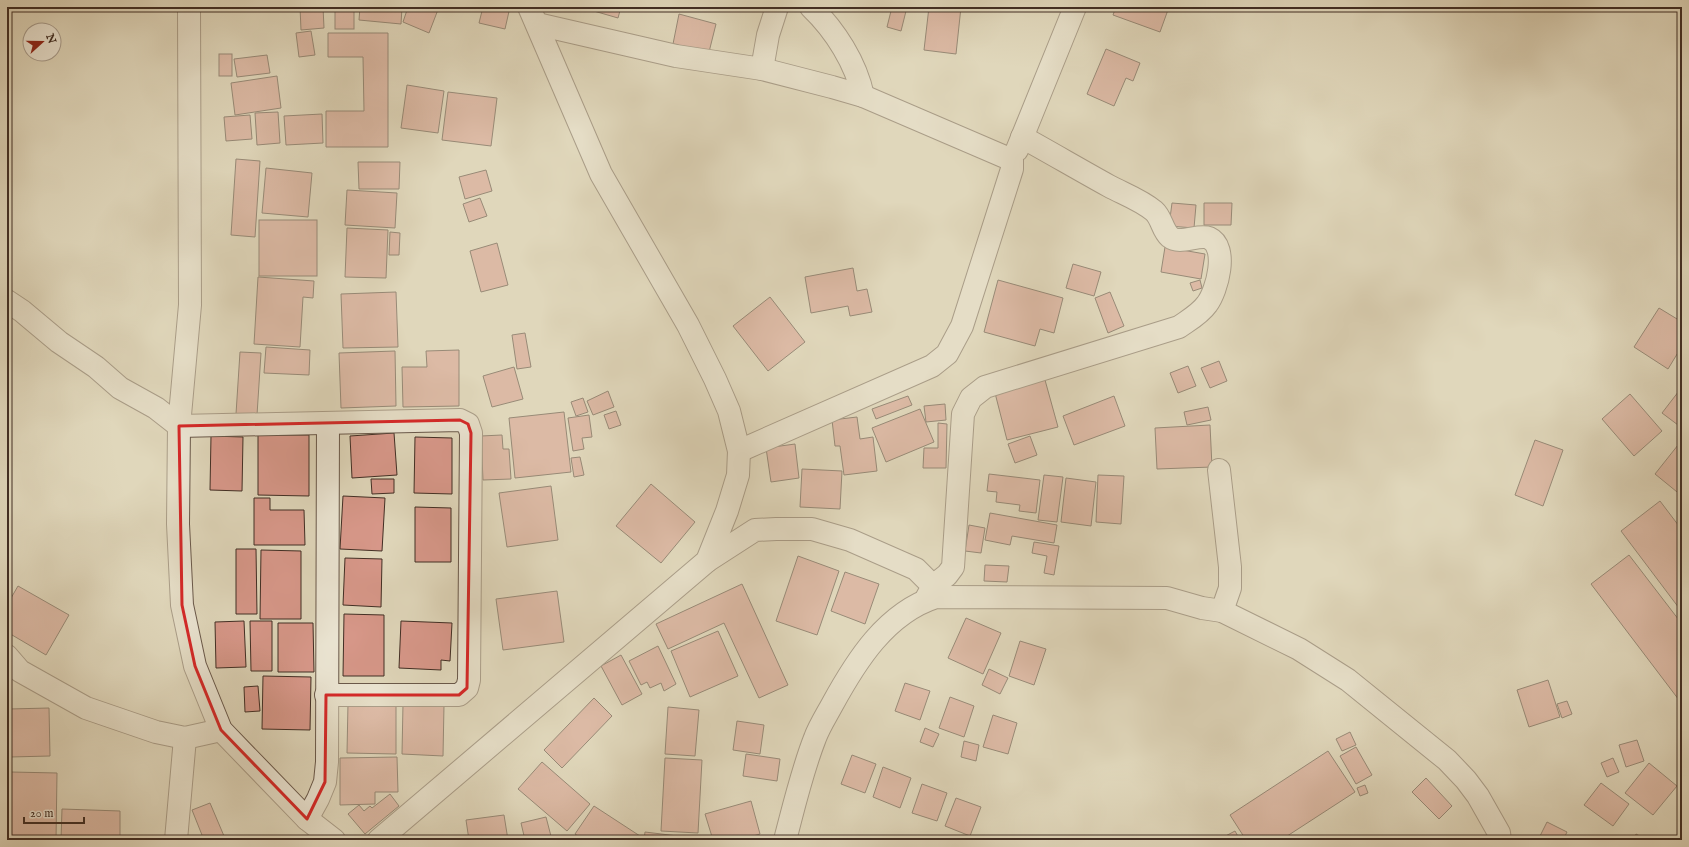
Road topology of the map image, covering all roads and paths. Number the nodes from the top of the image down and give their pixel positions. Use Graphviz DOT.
graph roads {
  1 [pos="189,7"];
  2 [pos="777,7"];
  3 [pos="811,7"];
  4 [pos="1075,7"];
  5 [pos="533,16"];
  6 [pos="762,69"];
  7 [pos="863,96"];
  8 [pos="1022,136"];
  9 [pos="1012,160"];
  10 [pos="7,301"];
  11 [pos="328,423"];
  12 [pos="179,426"];
  13 [pos="739,451"];
  14 [pos="1219,470"];
  15 [pos="707,561"];
  16 [pos="929,593"];
  17 [pos="1222,611"];
  18 [pos="11,668"];
  19 [pos="326,695"];
  20 [pos="221,730"];
  21 [pos="185,738"];
  22 [pos="307,819"];
  23 [pos="176,840"];
  24 [pos="334,840"];
  25 [pos="379,840"];
  26 [pos="785,840"];
  27 [pos="1500,840"];
  1 -- 12 [label="street"];
  2 -- 6 [label="street"];
  3 -- 7 [label="street"];
  4 -- 8 [label="street"];
  5 -- 6 [label="street"];
  5 -- 13 [label="street"];
  6 -- 7 [label="street"];
  7 -- 9 [label="street"];
  8 -- 9 [label="street"];
  8 -- 16 [label="street"];
  9 -- 13 [label="street"];
  10 -- 12 [label="street"];
  11 -- 12 [label="street"];
  11 -- 19 [label="street"];
  11 -- 19 [label="street"];
  12 -- 20 [label="street"];
  13 -- 15 [label="street"];
  14 -- 17 [label="street"];
  15 -- 16 [label="street"];
  15 -- 25 [label="street"];
  16 -- 17 [label="street"];
  16 -- 26 [label="street"];
  17 -- 27 [label="street"];
  18 -- 21 [label="street"];
  19 -- 22 [label="street"];
  20 -- 21 [label="street"];
  20 -- 22 [label="street"];
  21 -- 23 [label="street"];
  22 -- 24 [label="street"];
}
